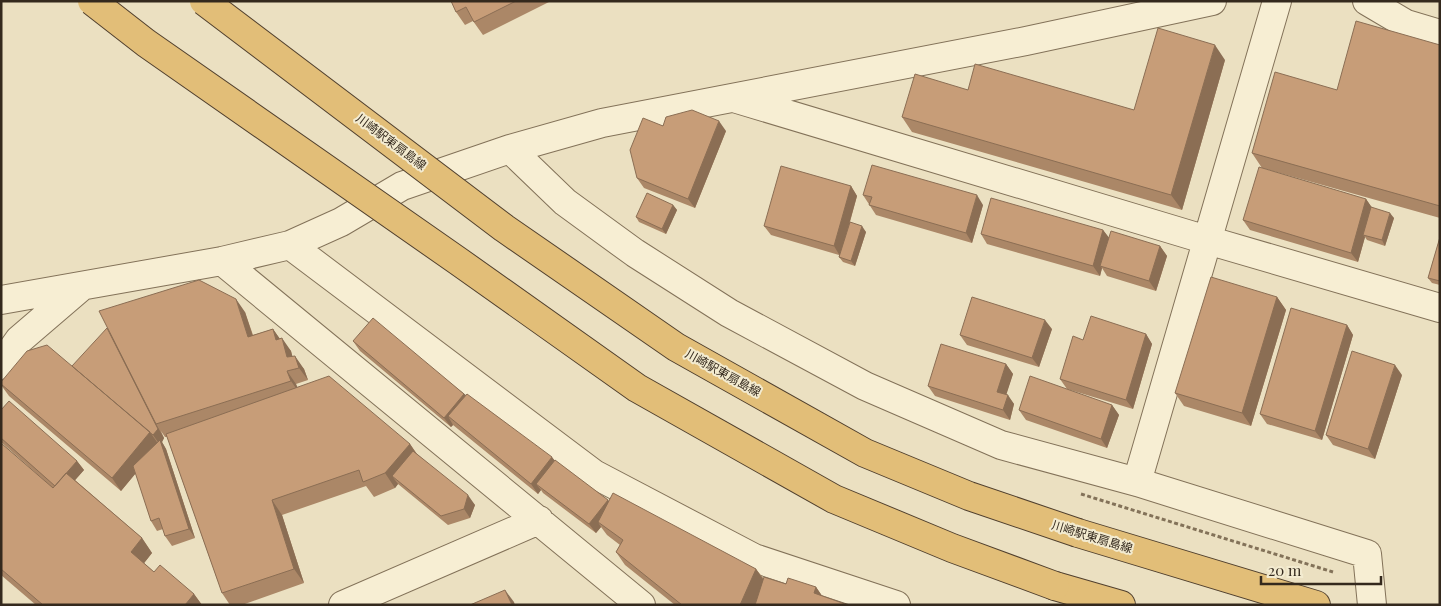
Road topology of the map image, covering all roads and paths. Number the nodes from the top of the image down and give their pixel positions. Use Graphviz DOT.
graph roads {
  1 [pos="92,1"];
  2 [pos="204,1"];
  3 [pos="1212,1"];
  4 [pos="1277,1"];
  5 [pos="1367,1"];
  6 [pos="1440,34"];
  7 [pos="733,98"];
  8 [pos="510,149"];
  9 [pos="1207,240"];
  10 [pos="290,245"];
  11 [pos="222,261"];
  12 [pos="82,286"];
  13 [pos="1,300"];
  14 [pos="1440,308"];
  15 [pos="1,365"];
  16 [pos="1137,482"];
  17 [pos="1078,494"];
  18 [pos="539,520"];
  19 [pos="1333,572"];
  20 [pos="1104,602"];
  21 [pos="344,605"];
  22 [pos="641,605"];
  23 [pos="896,605"];
  24 [pos="1316,605"];
  25 [pos="1372,605"];
  1 -- 20 [label="highway, bridge"];
  2 -- 24 [label="highway, 川崎駅東扇島線, bridge"];
  3 -- 7 [label="street"];
  4 -- 9 [label="street"];
  5 -- 6 [label="street"];
  7 -- 8 [label="street"];
  7 -- 9 [label="street"];
  8 -- 10 [label="street"];
  8 -- 16 [label="street"];
  9 -- 14 [label="street"];
  9 -- 16 [label="street"];
  10 -- 11 [label="street"];
  10 -- 23 [label="street"];
  11 -- 12 [label="street"];
  11 -- 18 [label="street"];
  12 -- 13 [label="street"];
  12 -- 15 [label="street"];
  16 -- 25 [label="street"];
  17 -- 19 [label="path, bridge"];
  18 -- 21 [label="street"];
  18 -- 22 [label="street"];
}
